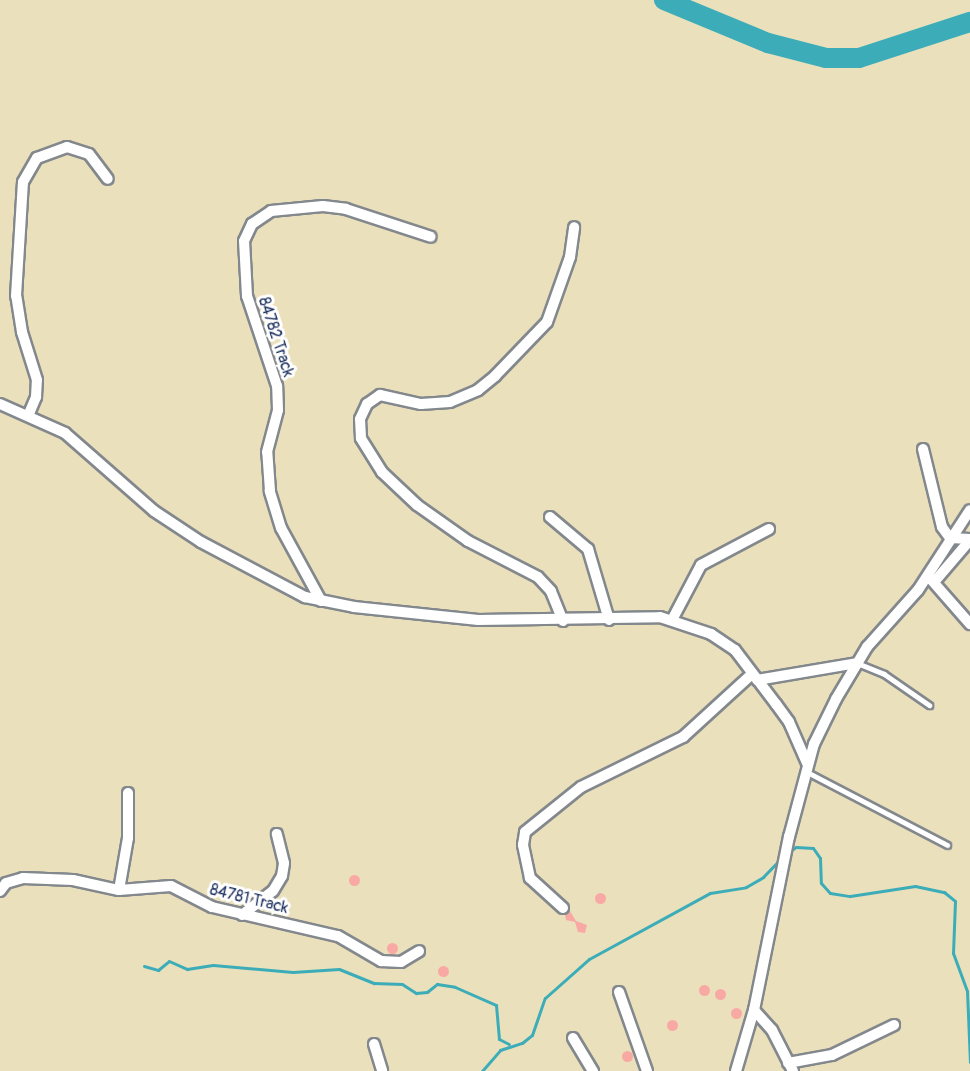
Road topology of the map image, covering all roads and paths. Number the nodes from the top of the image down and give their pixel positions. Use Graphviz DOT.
graph roads {
  1 [pos="108,179"];
  2 [pos="574,227"];
  3 [pos="431,237"];
  4 [pos="0,404"];
  5 [pos="28,416"];
  6 [pos="923,449"];
  7 [pos="970,510"];
  8 [pos="550,517"];
  9 [pos="769,529"];
  10 [pos="950,538"];
  11 [pos="970,540"];
  12 [pos="931,578"];
  13 [pos="321,602"];
  14 [pos="609,620"];
  15 [pos="672,620"];
  16 [pos="563,621"];
  17 [pos="970,624"];
  18 [pos="857,663"];
  19 [pos="755,677"];
  20 [pos="929,705"];
  21 [pos="806,767"];
  22 [pos="128,793"];
  23 [pos="277,834"];
  24 [pos="947,845"];
  25 [pos="119,890"];
  26 [pos="0,891"];
  27 [pos="563,908"];
  28 [pos="242,915"];
  29 [pos="419,951"];
  30 [pos="619,992"];
  31 [pos="754,1010"];
  32 [pos="894,1025"];
  33 [pos="573,1038"];
  34 [pos="374,1044"];
  35 [pos="790,1067"];
  36 [pos="382,1071"];
  37 [pos="593,1071"];
  38 [pos="647,1071"];
  39 [pos="736,1071"];
  1 -- 5 [label="street"];
  2 -- 16 [label="street"];
  3 -- 13 [label="street, 84782 Track"];
  4 -- 5 [label="street"];
  5 -- 13 [label="street"];
  6 -- 10 [label="street"];
  7 -- 10 [label="street"];
  8 -- 14 [label="street"];
  9 -- 15 [label="street"];
  10 -- 11 [label="street"];
  10 -- 12 [label="street"];
  11 -- 12 [label="street"];
  12 -- 17 [label="street"];
  12 -- 18 [label="street"];
  13 -- 16 [label="street"];
  14 -- 15 [label="street"];
  14 -- 16 [label="street"];
  15 -- 19 [label="street"];
  18 -- 19 [label="street"];
  18 -- 20 [label="lane"];
  18 -- 21 [label="street"];
  19 -- 21 [label="street"];
  19 -- 27 [label="street"];
  21 -- 24 [label="lane"];
  21 -- 31 [label="street"];
  22 -- 25 [label="street"];
  23 -- 28 [label="street"];
  25 -- 26 [label="street, 84781 Track"];
  25 -- 28 [label="street, 84781 Track"];
  28 -- 29 [label="street, 84781 Track"];
  30 -- 38 [label="street"];
  31 -- 35 [label="street"];
  31 -- 39 [label="street"];
  32 -- 35 [label="street"];
  33 -- 37 [label="street"];
  34 -- 36 [label="street"];
}
